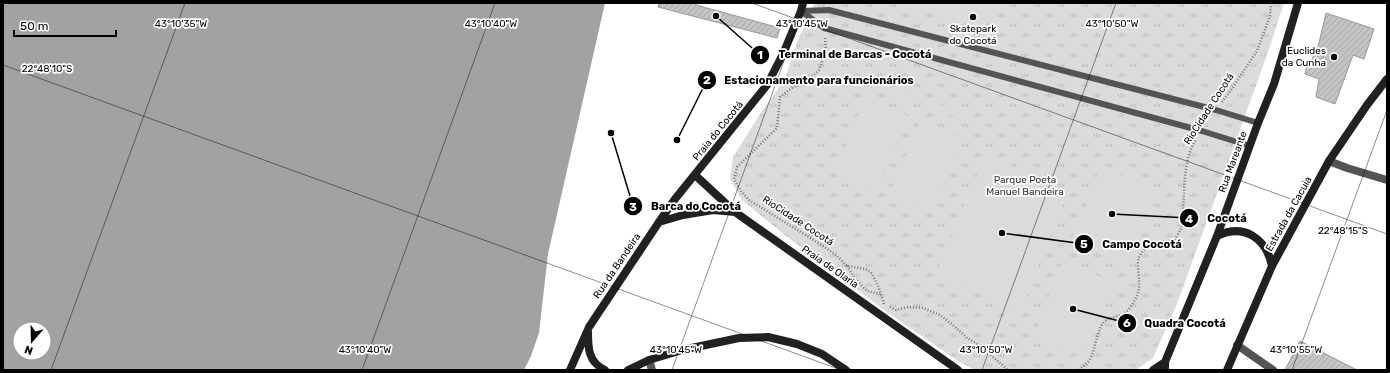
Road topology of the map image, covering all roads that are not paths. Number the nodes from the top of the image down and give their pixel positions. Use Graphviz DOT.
graph roads {
  1 [pos="1298,3"];
  2 [pos="802,7"];
  3 [pos="1387,79"];
  4 [pos="1258,123"];
  5 [pos="1250,146"];
  6 [pos="1329,161"];
  7 [pos="695,175"];
  8 [pos="1387,180"];
  9 [pos="735,212"];
  10 [pos="659,222"];
  11 [pos="1217,236"];
  12 [pos="1272,266"];
  13 [pos="589,326"];
  14 [pos="1238,345"];
  15 [pos="649,360"];
  16 [pos="1165,366"];
  17 [pos="570,370"];
  18 [pos="605,370"];
  19 [pos="628,370"];
  20 [pos="652,370"];
  21 [pos="846,370"];
  22 [pos="958,370"];
  23 [pos="1153,370"];
  24 [pos="1227,370"];
  25 [pos="1273,370"];
  1 -- 4 [label="street, Rua Mareante"];
  2 -- 4 [label="lane"];
  2 -- 5 [label="lane"];
  2 -- 7 [label="street, Praia do Cocotá"];
  3 -- 6 [label="street, Estrada da Cacuia"];
  4 -- 5 [label="street, Rua Mareante"];
  5 -- 11 [label="street, Rua Mareante"];
  6 -- 8 [label="street"];
  6 -- 12 [label="street, Estrada da Cacuia"];
  7 -- 9 [label="street, Praia de Olaria"];
  7 -- 10 [label="street, Praia do Cocotá"];
  9 -- 10 [label="street"];
  9 -- 22 [label="street, Praia de Olaria"];
  10 -- 13 [label="street, Rua da Bandeira"];
  11 -- 12 [label="street"];
  11 -- 16 [label="street, Rua Mareante"];
  12 -- 14 [label="street, Estrada da Cacuia"];
  13 -- 17 [label="street, Rua da Bandeira"];
  13 -- 18 [label="street"];
  14 -- 24 [label="street, Estrada da Cacuia"];
  14 -- 25 [label="street"];
  15 -- 19 [label="street"];
  15 -- 20 [label="street"];
  15 -- 21 [label="street"];
  16 -- 23 [label="street"];
}
